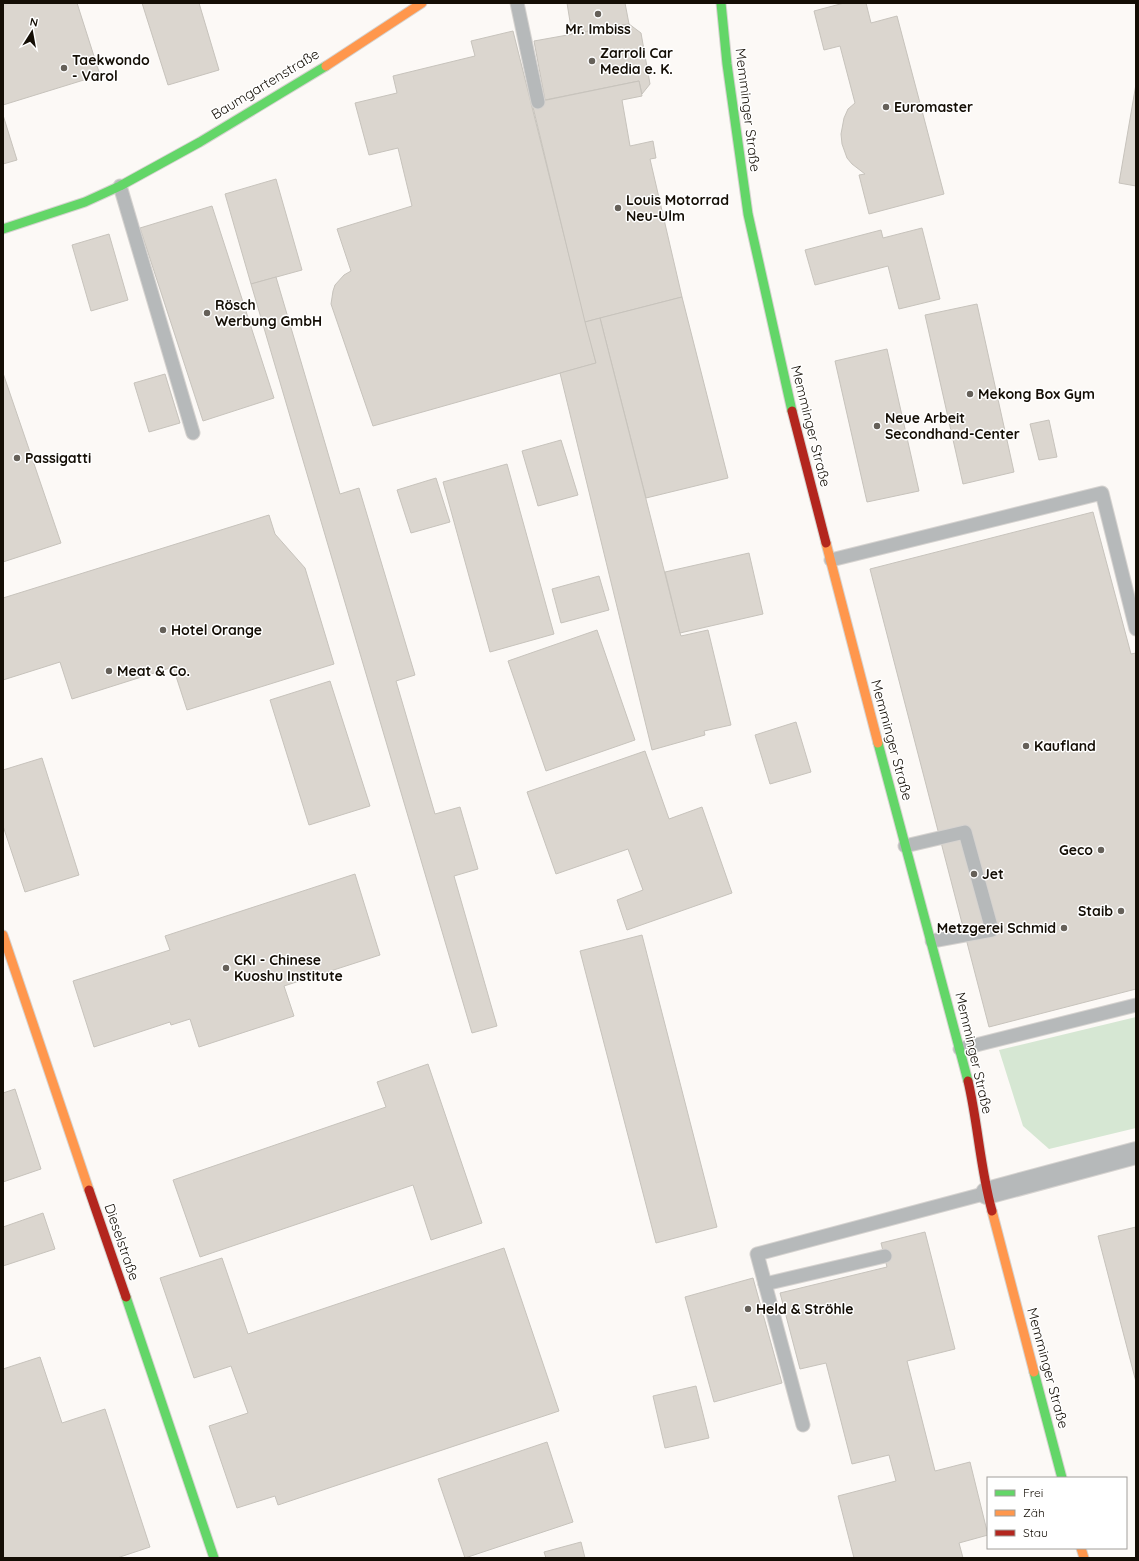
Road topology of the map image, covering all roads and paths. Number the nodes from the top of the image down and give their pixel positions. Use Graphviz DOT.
graph roads {
  1 [pos="422,3"];
  2 [pos="517,3"];
  3 [pos="721,3"];
  4 [pos="538,102"];
  5 [pos="120,186"];
  6 [pos="3,229"];
  7 [pos="193,432"];
  8 [pos="831,560"];
  9 [pos="1136,629"];
  10 [pos="905,846"];
  11 [pos="3,934"];
  12 [pos="932,941"];
  13 [pos="1136,1005"];
  14 [pos="960,1049"];
  15 [pos="1136,1153"];
  16 [pos="987,1193"];
  17 [pos="885,1256"];
  18 [pos="765,1284"];
  19 [pos="803,1425"];
  20 [pos="1062,1477"];
  21 [pos="214,1558"];
  1 -- 5 [label="main road, Baumgartenstraße"];
  2 -- 4 [label="lane"];
  3 -- 8 [label="main road, Memminger Straße"];
  5 -- 6 [label="main road, Baumgartenstraße"];
  5 -- 7 [label="lane"];
  8 -- 9 [label="lane"];
  8 -- 10 [label="main road, Memminger Straße"];
  10 -- 12 [label="main road, Memminger Straße"];
  10 -- 12 [label="lane"];
  11 -- 21 [label="main road, Dieselstraße"];
  12 -- 14 [label="main road, Memminger Straße"];
  13 -- 14 [label="lane"];
  14 -- 16 [label="main road, Memminger Straße"];
  15 -- 16 [label="street"];
  16 -- 18 [label="lane"];
  16 -- 20 [label="main road, Memminger Straße"];
  17 -- 18 [label="lane"];
  18 -- 19 [label="lane"];
}
